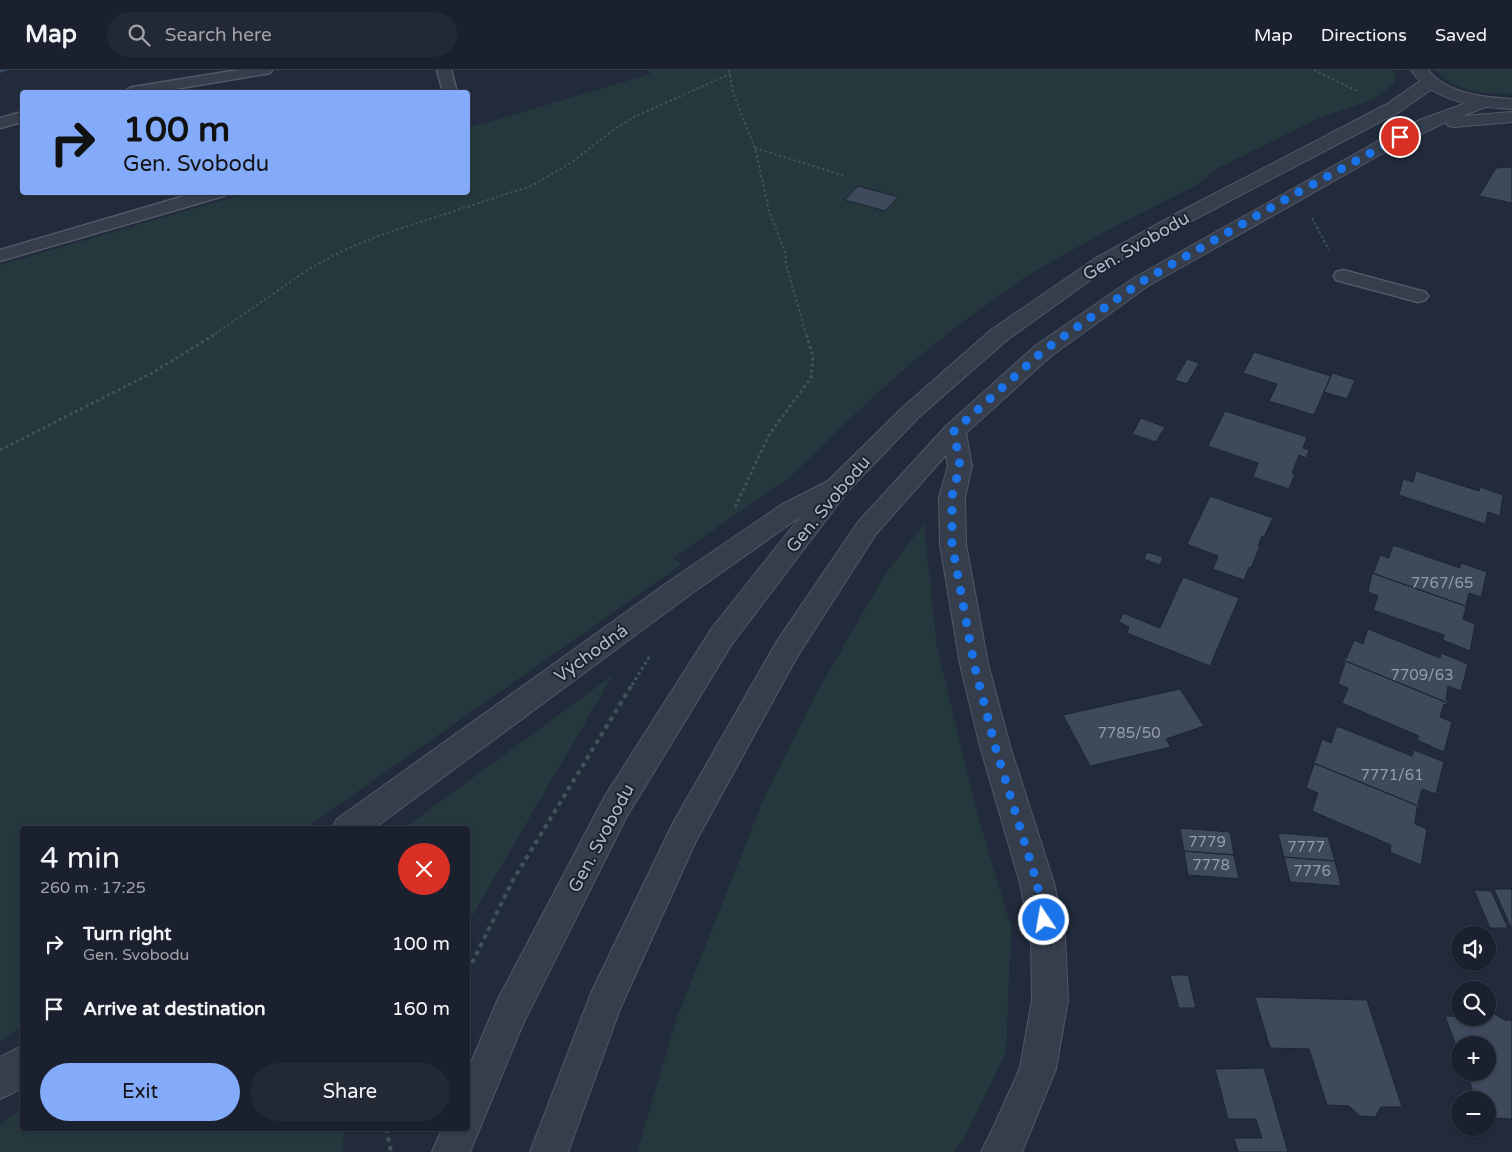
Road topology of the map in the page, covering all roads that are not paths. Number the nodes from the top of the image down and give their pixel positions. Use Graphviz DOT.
graph roads {
  1 [pos="265,70"];
  2 [pos="444,70"];
  3 [pos="1424,76"];
  4 [pos="145,90"];
  5 [pos="449,90"];
  6 [pos="1483,102"];
  7 [pos="1512,104"];
  8 [pos="1512,117"];
  9 [pos="20,118"];
  10 [pos="0,123"];
  11 [pos="1428,123"];
  12 [pos="208,195"];
  13 [pos="0,235"];
  14 [pos="5,255"];
  15 [pos="1343,276"];
  16 [pos="1418,296"];
  17 [pos="954,431"];
  18 [pos="838,485"];
  19 [pos="352,826"];
  20 [pos="20,1065"];
  21 [pos="0,1080"];
  22 [pos="470,1108"];
  23 [pos="460,1131"];
  24 [pos="451,1152"];
  25 [pos="549,1152"];
  26 [pos="1000,1152"];
  1 -- 4 [label="lane"];
  2 -- 5 [label="lane"];
  3 -- 6 [label="street"];
  3 -- 18 [label="street, Gen. Svobodu"];
  6 -- 7 [label="street"];
  6 -- 11 [label="street, Gen. Svobodu"];
  8 -- 11 [label="street, Gen. Svobodu"];
  9 -- 10 [label="lane"];
  11 -- 17 [label="street, Gen. Svobodu"];
  12 -- 14 [label="lane"];
  13 -- 14 [label="lane"];
  15 -- 16 [label="lane"];
  17 -- 25 [label="street, Gen. Svobodu"];
  17 -- 26 [label="street"];
  18 -- 19 [label="street, Východná"];
  18 -- 22 [label="street, Gen. Svobodu"];
  20 -- 21 [label="street"];
  23 -- 24 [label="street"];
}
